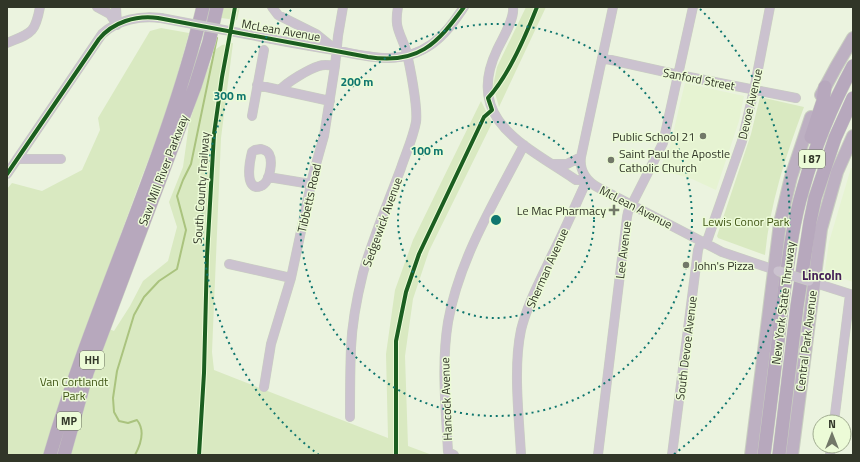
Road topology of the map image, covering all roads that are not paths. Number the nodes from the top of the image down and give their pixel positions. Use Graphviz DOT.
graph roads {
  1 [pos="40,7"];
  2 [pos="97,7"];
  3 [pos="116,7"];
  4 [pos="203,7"];
  5 [pos="217,7"];
  6 [pos="272,7"];
  7 [pos="343,7"];
  8 [pos="398,7"];
  9 [pos="464,7"];
  10 [pos="513,7"];
  11 [pos="613,7"];
  12 [pos="693,7"];
  13 [pos="770,7"];
  14 [pos="117,24"];
  15 [pos="853,38"];
  16 [pos="7,43"];
  17 [pos="264,50"];
  18 [pos="337,51"];
  19 [pos="407,56"];
  20 [pos="602,58"];
  21 [pos="335,66"];
  22 [pos="853,66"];
  23 [pos="679,75"];
  24 [pos="257,85"];
  25 [pos="825,87"];
  26 [pos="280,90"];
  27 [pos="754,90"];
  28 [pos="796,98"];
  29 [pos="853,98"];
  30 [pos="330,101"];
  31 [pos="853,114"];
  32 [pos="252,116"];
  33 [pos="853,136"];
  34 [pos="835,138"];
  35 [pos="524,145"];
  36 [pos="581,157"];
  37 [pos="17,158"];
  38 [pos="61,159"];
  39 [pos="552,164"];
  40 [pos="7,174"];
  41 [pos="268,177"];
  42 [pos="587,180"];
  43 [pos="311,184"];
  44 [pos="632,205"];
  45 [pos="797,213"];
  46 [pos="703,242"];
  47 [pos="229,264"];
  48 [pos="776,270"];
  49 [pos="291,278"];
  50 [pos="811,282"];
  51 [pos="852,295"];
  52 [pos="98,329"];
  53 [pos="264,386"];
  54 [pos="82,389"];
  55 [pos="835,414"];
  56 [pos="350,417"];
  57 [pos="451,454"];
  58 [pos="50,455"];
  59 [pos="58,455"];
  60 [pos="64,455"];
  61 [pos="521,455"];
  62 [pos="598,455"];
  63 [pos="672,455"];
  64 [pos="751,455"];
  65 [pos="764,455"];
  66 [pos="779,455"];
  67 [pos="792,455"];
  1 -- 16 [label="street"];
  2 -- 14 [label="street"];
  3 -- 14 [label="street"];
  4 -- 52 [label="highway, Saw Mill River Parkway"];
  5 -- 52 [label="highway, Saw Mill River Parkway"];
  6 -- 18 [label="street"];
  7 -- 18 [label="street, Tibbetts Road"];
  8 -- 19 [label="street, Sedgewick Avenue"];
  9 -- 19 [label="street, McLean Avenue"];
  10 -- 35 [label="street"];
  11 -- 20 [label="street, McLean Avenue"];
  12 -- 23 [label="street, Lee Avenue"];
  13 -- 27 [label="street, Devoe Avenue"];
  14 -- 18 [label="street, McLean Avenue, bridge"];
  14 -- 37 [label="street, McLean Avenue"];
  15 -- 25 [label="main road"];
  17 -- 24 [label="street"];
  18 -- 19 [label="street, McLean Avenue"];
  18 -- 21 [label="street, Tibbetts Road"];
  19 -- 56 [label="street, Sedgewick Avenue"];
  20 -- 23 [label="street, Sanford Street"];
  20 -- 36 [label="street, McLean Avenue"];
  21 -- 26 [label="street"];
  21 -- 30 [label="street, Tibbetts Road"];
  22 -- 45 [label="highway, New York State Thruway / I 87"];
  23 -- 27 [label="street, Sanford Street"];
  23 -- 44 [label="street, Lee Avenue"];
  24 -- 26 [label="street"];
  24 -- 32 [label="street"];
  25 -- 45 [label="highway"];
  25 -- 48 [label="main road"];
  26 -- 30 [label="street"];
  27 -- 28 [label="street, Sanford Street"];
  27 -- 46 [label="street, Devoe Avenue"];
  29 -- 34 [label="highway, New York State Thruway / I 87"];
  30 -- 43 [label="street, Tibbetts Road"];
  31 -- 34 [label="highway"];
  33 -- 50 [label="main road, Central Park Avenue"];
  34 -- 66 [label="highway, New York State Thruway / I 87"];
  35 -- 39 [label="street"];
  35 -- 57 [label="street, Hancock Avenue"];
  36 -- 39 [label="street"];
  36 -- 42 [label="street, McLean Avenue"];
  37 -- 38 [label="street"];
  37 -- 40 [label="street, McLean Avenue"];
  39 -- 42 [label="street"];
  41 -- 43 [label="street"];
  42 -- 44 [label="street, McLean Avenue"];
  42 -- 61 [label="street, Sherman Avenue"];
  43 -- 49 [label="street, Tibbetts Road"];
  44 -- 46 [label="street, McLean Avenue"];
  44 -- 62 [label="street, Lee Avenue"];
  45 -- 65 [label="highway, New York State Thruway / I 87"];
  46 -- 48 [label="street, McLean Avenue"];
  46 -- 63 [label="street, South Devoe Avenue"];
  47 -- 49 [label="street"];
  48 -- 50 [label="street, McLean Avenue, bridge"];
  48 -- 64 [label="main road"];
  49 -- 53 [label="street, Tibbetts Road"];
  50 -- 51 [label="street, McLean Avenue"];
  50 -- 67 [label="main road, Central Park Avenue"];
  51 -- 55 [label="street"];
  52 -- 54 [label="highway, HH"];
  52 -- 58 [label="highway, HH"];
  54 -- 59 [label="highway, MP"];
  54 -- 60 [label="highway, HH"];
}
